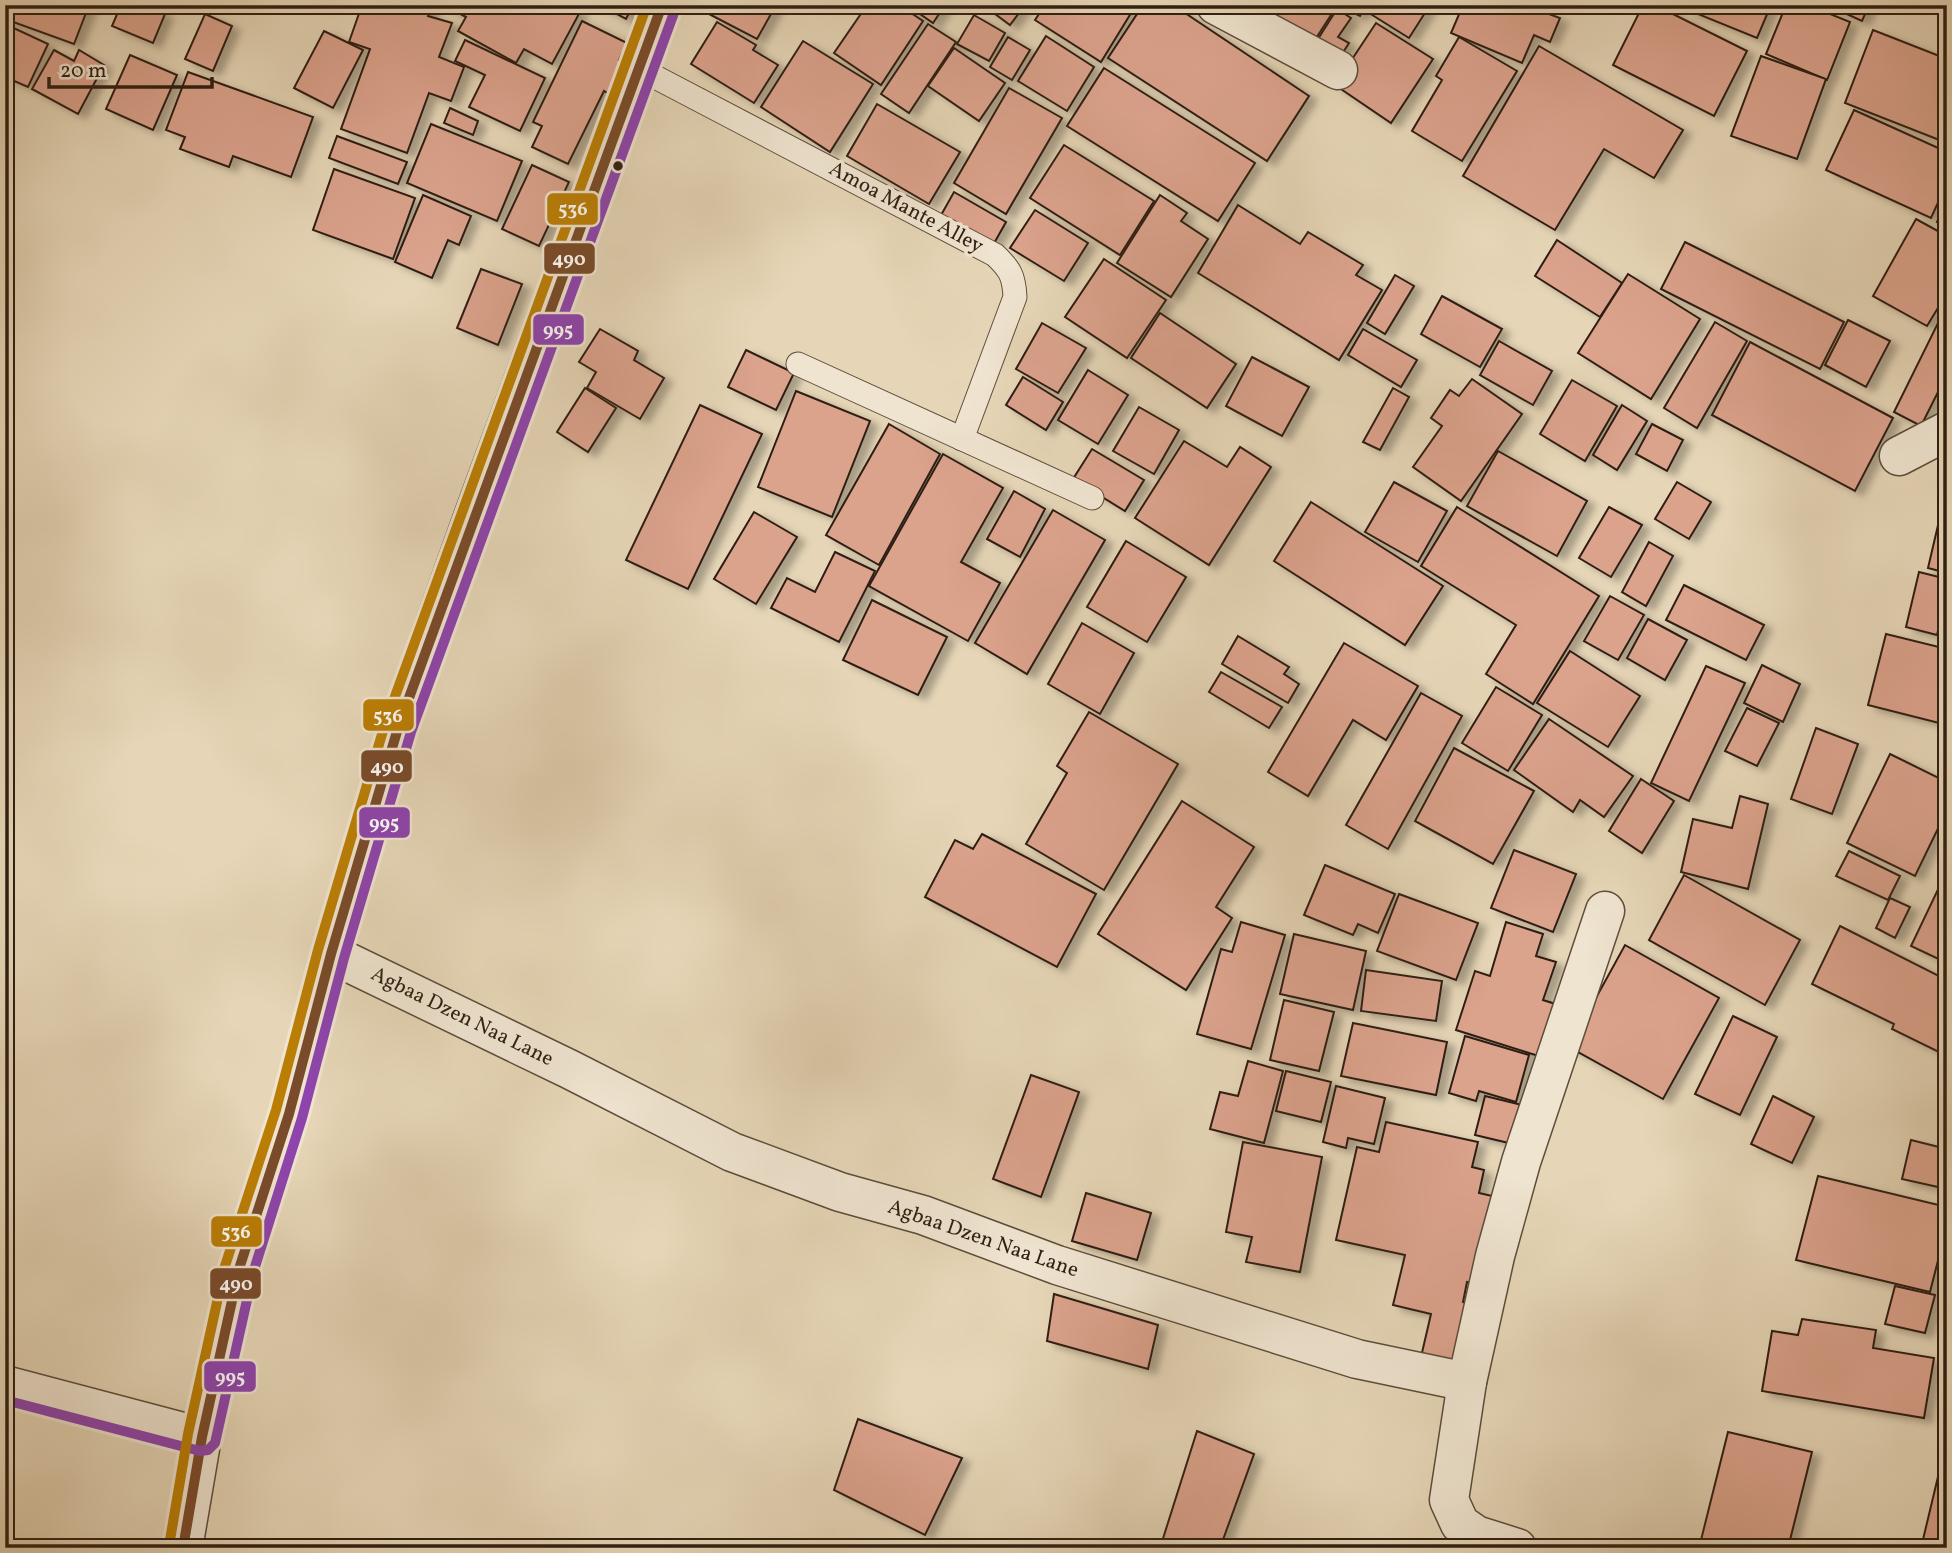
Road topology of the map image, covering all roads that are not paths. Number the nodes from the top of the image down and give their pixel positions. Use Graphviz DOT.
graph roads {
  1 [pos="662,5"];
  2 [pos="1216,5"];
  3 [pos="640,69"];
  4 [pos="1338,70"];
  5 [pos="797,364"];
  6 [pos="1947,431"];
  7 [pos="962,439"];
  8 [pos="1899,456"];
  9 [pos="1092,498"];
  10 [pos="1605,911"];
  11 [pos="331,954"];
  12 [pos="1467,1382"];
  13 [pos="5,1385"];
  14 [pos="202,1437"];
  15 [pos="183,1548"];
  16 [pos="1517,1548"];
  1 -- 3 [label="street"];
  2 -- 4 [label="street"];
  3 -- 7 [label="lane, Amoa Mante Alley"];
  3 -- 11 [label="street"];
  5 -- 7 [label="lane"];
  6 -- 8 [label="street"];
  7 -- 9 [label="lane"];
  10 -- 12 [label="street"];
  11 -- 12 [label="street, Agbaa Dzen Naa Lane"];
  11 -- 14 [label="street"];
  12 -- 16 [label="street"];
  13 -- 14 [label="street"];
  14 -- 15 [label="street"];
}
